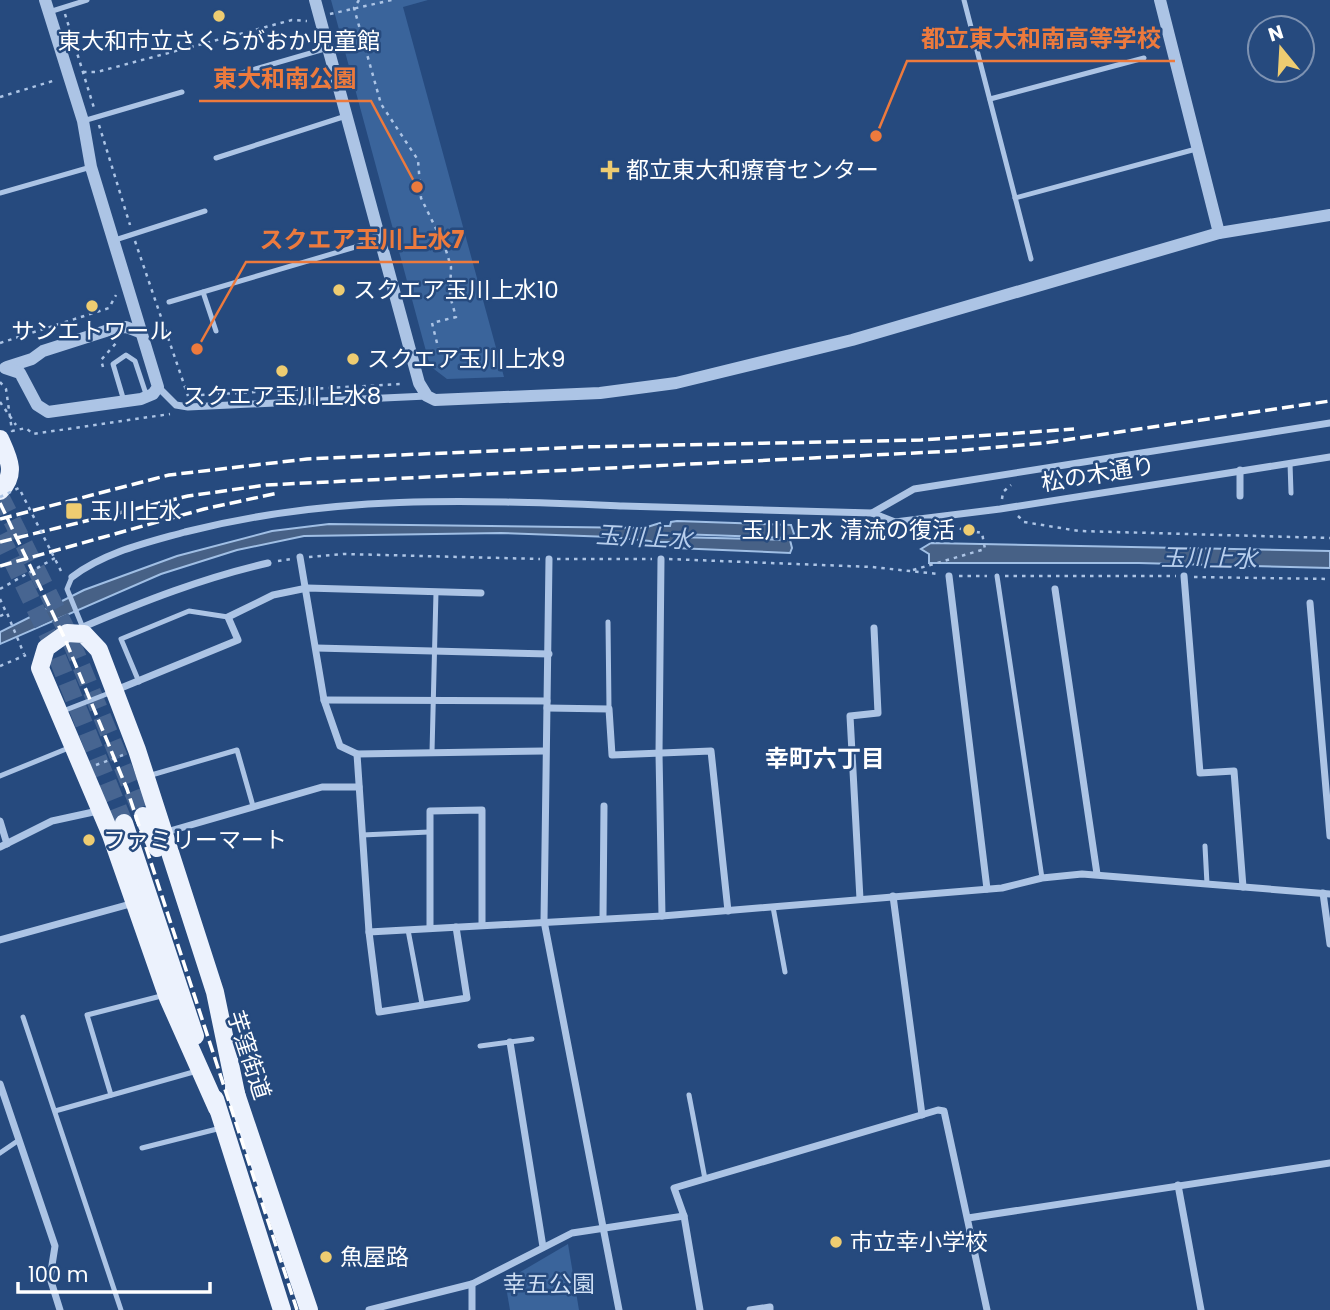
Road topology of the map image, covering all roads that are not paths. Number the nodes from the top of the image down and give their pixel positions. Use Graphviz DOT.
graph roads {
  1 [pos="87,0"];
  2 [pos="315,0"];
  3 [pos="964,0"];
  4 [pos="1160,0"];
  5 [pos="47,6"];
  6 [pos="328,48"];
  7 [pos="1144,58"];
  8 [pos="223,78"];
  9 [pos="182,92"];
  10 [pos="990,99"];
  11 [pos="346,116"];
  12 [pos="83,121"];
  13 [pos="1199,148"];
  14 [pos="216,158"];
  15 [pos="91,167"];
  16 [pos="0,193"];
  17 [pos="1015,198"];
  18 [pos="205,211"];
  19 [pos="1330,215"];
  20 [pos="1219,233"];
  21 [pos="115,240"];
  22 [pos="379,240"];
  23 [pos="1031,259"];
  24 [pos="203,292"];
  25 [pos="169,302"];
  26 [pos="134,306"];
  27 [pos="118,328"];
  28 [pos="216,331"];
  29 [pos="142,333"];
  30 [pos="32,359"];
  31 [pos="2,368"];
  32 [pos="27,381"];
  33 [pos="158,387"];
  34 [pos="427,396"];
  35 [pos="146,397"];
  36 [pos="124,401"];
  37 [pos="1330,423"];
  38 [pos="0,439"];
  39 [pos="1330,457"];
  40 [pos="1290,463"];
  41 [pos="1240,470"];
  42 [pos="0,491"];
  43 [pos="1290,493"];
  44 [pos="1240,496"];
  45 [pos="872,513"];
  46 [pos="300,557"];
  47 [pos="550,559"];
  48 [pos="660,559"];
  49 [pos="268,563"];
  50 [pos="949,576"];
  51 [pos="997,576"];
  52 [pos="1184,576"];
  53 [pos="72,577"];
  54 [pos="307,588"];
  55 [pos="1055,589"];
  56 [pos="436,592"];
  57 [pos="481,593"];
  58 [pos="1310,603"];
  59 [pos="228,617"];
  60 [pos="608,622"];
  61 [pos="82,626"];
  62 [pos="874,628"];
  63 [pos="316,648"];
  64 [pos="435,651"];
  65 [pos="549,654"];
  66 [pos="139,682"];
  67 [pos="115,691"];
  68 [pos="324,700"];
  69 [pos="433,701"];
  70 [pos="547,705"];
  71 [pos="609,709"];
  72 [pos="59,713"];
  73 [pos="72,746"];
  74 [pos="544,751"];
  75 [pos="432,752"];
  76 [pos="659,753"];
  77 [pos="357,754"];
  78 [pos="0,776"];
  79 [pos="146,776"];
  80 [pos="359,787"];
  81 [pos="253,806"];
  82 [pos="604,806"];
  83 [pos="99,810"];
  84 [pos="144,816"];
  85 [pos="0,821"];
  86 [pos="124,823"];
  87 [pos="429,832"];
  88 [pos="162,833"];
  89 [pos="362,835"];
  90 [pos="1330,836"];
  91 [pos="4,846"];
  92 [pos="1205,846"];
  93 [pos="1097,874"];
  94 [pos="1042,878"];
  95 [pos="1207,884"];
  96 [pos="1243,887"];
  97 [pos="987,889"];
  98 [pos="1326,893"];
  99 [pos="893,897"];
  100 [pos="860,899"];
  101 [pos="134,903"];
  102 [pos="774,907"];
  103 [pos="728,911"];
  104 [pos="662,916"];
  105 [pos="603,917"];
  106 [pos="544,921"];
  107 [pos="482,924"];
  108 [pos="456,927"];
  109 [pos="429,928"];
  110 [pos="408,930"];
  111 [pos="369,932"];
  112 [pos="0,940"];
  113 [pos="1330,944"];
  114 [pos="785,972"];
  115 [pos="166,995"];
  116 [pos="422,1004"];
  117 [pos="23,1017"];
  118 [pos="532,1039"];
  119 [pos="510,1042"];
  120 [pos="480,1046"];
  121 [pos="200,1070"];
  122 [pos="0,1084"];
  123 [pos="689,1095"];
  124 [pos="111,1096"];
  125 [pos="237,1098"];
  126 [pos="217,1108"];
  127 [pos="55,1111"];
  128 [pos="922,1115"];
  129 [pos="224,1127"];
  130 [pos="19,1140"];
  131 [pos="142,1148"];
  132 [pos="0,1153"];
  133 [pos="1330,1163"];
  134 [pos="705,1179"];
  135 [pos="1178,1185"];
  136 [pos="684,1216"];
  137 [pos="968,1218"];
  138 [pos="604,1228"];
  139 [pos="543,1247"];
  140 [pos="471,1284"];
  141 [pos="60,1310"];
  142 [pos="121,1310"];
  143 [pos="282,1310"];
  144 [pos="309,1310"];
  145 [pos="369,1310"];
  146 [pos="472,1310"];
  147 [pos="619,1310"];
  148 [pos="700,1310"];
  149 [pos="750,1310"];
  150 [pos="770,1310"];
  151 [pos="987,1310"];
  152 [pos="1201,1310"];
  1 -- 5 [label="lane"];
  2 -- 6 [label="street"];
  3 -- 10 [label="lane"];
  4 -- 13 [label="street"];
  5 -- 12 [label="street"];
  6 -- 8 [label="lane"];
  6 -- 11 [label="street"];
  7 -- 10 [label="lane"];
  9 -- 12 [label="lane"];
  10 -- 17 [label="lane"];
  11 -- 14 [label="lane"];
  11 -- 22 [label="street"];
  12 -- 15 [label="street"];
  13 -- 17 [label="lane"];
  13 -- 20 [label="street"];
  15 -- 16 [label="lane"];
  15 -- 21 [label="street"];
  17 -- 23 [label="lane"];
  18 -- 21 [label="lane"];
  19 -- 20 [label="street"];
  20 -- 34 [label="street"];
  21 -- 26 [label="street"];
  22 -- 24 [label="lane"];
  22 -- 34 [label="street"];
  24 -- 25 [label="lane"];
  24 -- 28 [label="lane"];
  26 -- 27 [label="street"];
  26 -- 29 [label="street"];
  27 -- 29 [label="street"];
  27 -- 30 [label="street"];
  29 -- 33 [label="street"];
  30 -- 31 [label="street"];
  30 -- 32 [label="street"];
  31 -- 32 [label="street"];
  32 -- 36 [label="street"];
  33 -- 34 [label="street"];
  33 -- 35 [label="street"];
  35 -- 36 [label="street"];
  35 -- 36 [label="lane"];
  37 -- 45 [label="street"];
  38 -- 42 [label="main road"];
  39 -- 40 [label="street, 松の木通り"];
  40 -- 41 [label="street, 松の木通り"];
  40 -- 43 [label="lane"];
  41 -- 44 [label="street"];
  41 -- 45 [label="street, 松の木通り"];
  45 -- 53 [label="street, 松の木通り"];
  46 -- 54 [label="street"];
  47 -- 65 [label="street"];
  48 -- 76 [label="street"];
  49 -- 61 [label="street"];
  50 -- 97 [label="street"];
  51 -- 94 [label="lane"];
  52 -- 96 [label="street"];
  53 -- 61 [label="lane"];
  54 -- 56 [label="street"];
  54 -- 59 [label="street"];
  54 -- 63 [label="street"];
  55 -- 93 [label="street"];
  56 -- 57 [label="street"];
  56 -- 64 [label="lane"];
  58 -- 90 [label="street"];
  59 -- 66 [label="street"];
  59 -- 66 [label="lane"];
  60 -- 71 [label="lane"];
  61 -- 67 [label="main road"];
  61 -- 72 [label="main road"];
  62 -- 100 [label="street"];
  63 -- 64 [label="street"];
  63 -- 68 [label="street"];
  64 -- 65 [label="street"];
  64 -- 69 [label="lane"];
  65 -- 70 [label="street"];
  66 -- 67 [label="street"];
  67 -- 72 [label="lane"];
  67 -- 79 [label="main road"];
  68 -- 69 [label="street"];
  68 -- 77 [label="street"];
  69 -- 70 [label="street"];
  69 -- 75 [label="lane"];
  70 -- 71 [label="street"];
  70 -- 74 [label="street"];
  71 -- 76 [label="street"];
  72 -- 73 [label="main road"];
  73 -- 78 [label="lane"];
  73 -- 83 [label="main road"];
  74 -- 75 [label="street"];
  74 -- 106 [label="street"];
  75 -- 77 [label="street"];
  76 -- 103 [label="street"];
  76 -- 104 [label="street"];
  77 -- 80 [label="street"];
  79 -- 81 [label="lane"];
  79 -- 88 [label="main road"];
  80 -- 81 [label="street"];
  80 -- 89 [label="street"];
  81 -- 88 [label="street"];
  82 -- 105 [label="street"];
  83 -- 91 [label="street"];
  83 -- 101 [label="main road"];
  84 -- 125 [label="main road, 芋窪街道"];
  85 -- 91 [label="street"];
  86 -- 126 [label="main road, 芋窪街道"];
  87 -- 89 [label="lane"];
  87 -- 107 [label="street"];
  87 -- 109 [label="street"];
  88 -- 125 [label="main road"];
  89 -- 111 [label="street"];
  92 -- 95 [label="lane"];
  93 -- 94 [label="street"];
  93 -- 95 [label="street"];
  94 -- 97 [label="street"];
  95 -- 96 [label="street"];
  96 -- 98 [label="street"];
  97 -- 99 [label="street"];
  98 -- 113 [label="street"];
  99 -- 100 [label="street"];
  99 -- 128 [label="street"];
  100 -- 102 [label="street"];
  101 -- 112 [label="street"];
  101 -- 115 [label="main road"];
  102 -- 103 [label="street"];
  102 -- 114 [label="lane"];
  103 -- 104 [label="street"];
  104 -- 105 [label="street"];
  105 -- 106 [label="street"];
  106 -- 107 [label="street"];
  106 -- 138 [label="street"];
  107 -- 108 [label="street"];
  108 -- 109 [label="street"];
  108 -- 116 [label="street"];
  109 -- 110 [label="street"];
  110 -- 111 [label="street"];
  110 -- 116 [label="lane"];
  111 -- 116 [label="street"];
  115 -- 121 [label="main road"];
  115 -- 124 [label="lane"];
  117 -- 127 [label="lane"];
  118 -- 119 [label="lane"];
  119 -- 120 [label="lane"];
  119 -- 139 [label="street"];
  121 -- 124 [label="lane"];
  121 -- 126 [label="main road"];
  122 -- 130 [label="street"];
  123 -- 134 [label="lane"];
  124 -- 127 [label="lane"];
  125 -- 144 [label="main road, 芋窪街道"];
  126 -- 129 [label="main road, 芋窪街道"];
  127 -- 142 [label="lane"];
  128 -- 134 [label="street"];
  128 -- 137 [label="street"];
  129 -- 131 [label="lane"];
  129 -- 143 [label="main road, 芋窪街道"];
  130 -- 132 [label="lane"];
  130 -- 141 [label="street"];
  133 -- 135 [label="street"];
  134 -- 136 [label="street"];
  135 -- 137 [label="street"];
  135 -- 152 [label="street"];
  136 -- 138 [label="street"];
  136 -- 148 [label="street"];
  137 -- 151 [label="street"];
  138 -- 139 [label="street"];
  138 -- 147 [label="street"];
  139 -- 140 [label="street"];
  140 -- 145 [label="street"];
  140 -- 146 [label="street"];
  149 -- 150 [label="street"];
}
